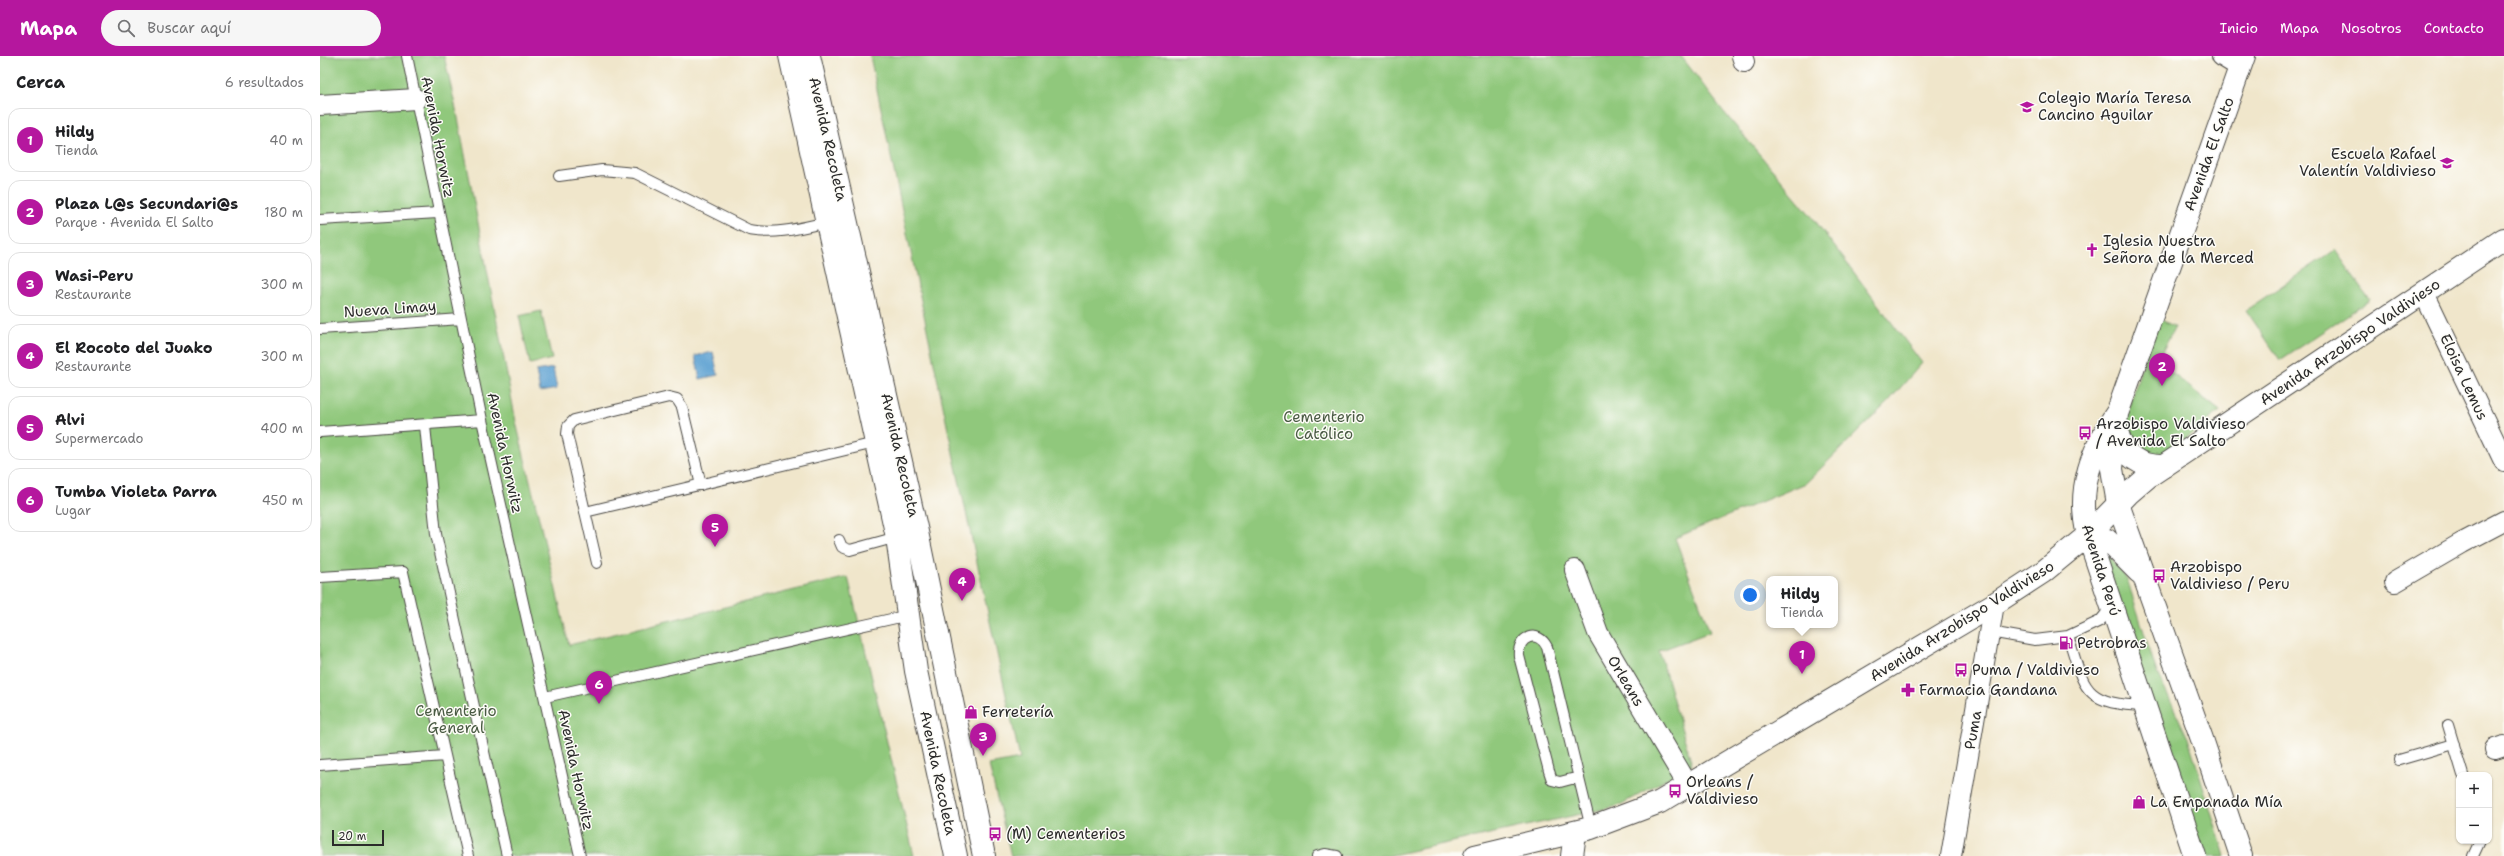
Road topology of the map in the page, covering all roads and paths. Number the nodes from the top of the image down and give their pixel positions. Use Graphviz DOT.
graph roads {
  1 [pos="407,56"];
  2 [pos="790,56"];
  3 [pos="809,56"];
  4 [pos="2235,60"];
  5 [pos="416,99"];
  6 [pos="320,105"];
  7 [pos="559,176"];
  8 [pos="438,213"];
  9 [pos="320,220"];
  10 [pos="827,222"];
  11 [pos="2504,239"];
  12 [pos="2424,292"];
  13 [pos="461,319"];
  14 [pos="320,329"];
  15 [pos="482,420"];
  16 [pos="2117,421"];
  17 [pos="425,426"];
  18 [pos="320,432"];
  19 [pos="875,443"];
  20 [pos="2504,462"];
  21 [pos="2164,466"];
  22 [pos="701,485"];
  23 [pos="2118,504"];
  24 [pos="585,512"];
  25 [pos="2504,521"];
  26 [pos="2088,535"];
  27 [pos="897,537"];
  28 [pos="839,540"];
  29 [pos="597,563"];
  30 [pos="1575,570"];
  31 [pos="320,577"];
  32 [pos="2147,581"];
  33 [pos="2395,582"];
  34 [pos="1994,604"];
  35 [pos="2112,606"];
  36 [pos="909,615"];
  37 [pos="1990,632"];
  38 [pos="2068,636"];
  39 [pos="545,697"];
  40 [pos="2145,706"];
  41 [pos="2448,725"];
  42 [pos="2454,744"];
  43 [pos="445,756"];
  44 [pos="2399,760"];
  45 [pos="320,765"];
  46 [pos="2462,772"];
  47 [pos="1579,777"];
  48 [pos="1689,787"];
  49 [pos="1583,831"];
  50 [pos="2479,844"];
  51 [pos="468,856"];
  52 [pos="507,856"];
  53 [pos="580,856"];
  54 [pos="956,856"];
  55 [pos="984,856"];
  56 [pos="1317,856"];
  57 [pos="1337,856"];
  58 [pos="1475,856"];
  59 [pos="1572,856"];
  60 [pos="1951,856"];
  61 [pos="2195,856"];
  62 [pos="2241,856"];
  63 [pos="2473,856"];
  1 -- 5 [label="lane, Avenida Horwitz"];
  2 -- 10 [label="main road, Avenida Recoleta"];
  3 -- 55 [label="main road, Avenida Recoleta"];
  4 -- 16 [label="main road, Avenida El Salto"];
  5 -- 6 [label="street"];
  5 -- 8 [label="lane, Avenida Horwitz"];
  7 -- 10 [label="lane"];
  8 -- 9 [label="lane"];
  8 -- 13 [label="lane, Avenida Horwitz"];
  10 -- 19 [label="main road, Avenida Recoleta"];
  11 -- 12 [label="main road, Avenida Arzobispo Valdivieso"];
  12 -- 20 [label="street, Eloisa Lemus"];
  12 -- 21 [label="main road, Avenida Arzobispo Valdivieso"];
  13 -- 14 [label="lane, Nueva Limay"];
  13 -- 15 [label="lane, Avenida Horwitz"];
  15 -- 17 [label="lane"];
  15 -- 39 [label="lane, Avenida Horwitz"];
  16 -- 21 [label="main road"];
  16 -- 23 [label="main road"];
  16 -- 26 [label="main road, Avenida Perú"];
  17 -- 18 [label="lane"];
  17 -- 52 [label="lane"];
  19 -- 22 [label="lane"];
  19 -- 27 [label="main road, Avenida Recoleta"];
  21 -- 23 [label="main road, Avenida Arzobispo Valdivieso"];
  22 -- 24 [label="lane"];
  22 -- 24 [label="lane"];
  23 -- 26 [label="main road, Avenida Arzobispo Valdivieso"];
  23 -- 32 [label="main road"];
  24 -- 29 [label="lane"];
  25 -- 33 [label="street"];
  26 -- 32 [label="main road"];
  26 -- 34 [label="main road, Avenida Arzobispo Valdivieso"];
  26 -- 35 [label="main road, Avenida Perú"];
  27 -- 28 [label="lane"];
  27 -- 36 [label="main road, Avenida Recoleta"];
  30 -- 48 [label="street, Orleans"];
  31 -- 43 [label="lane"];
  32 -- 62 [label="main road"];
  34 -- 37 [label="street, Puma"];
  34 -- 48 [label="main road, Avenida Arzobispo Valdivieso"];
  35 -- 38 [label="lane"];
  35 -- 40 [label="main road, Avenida Perú"];
  36 -- 39 [label="lane"];
  36 -- 54 [label="main road, Avenida Recoleta"];
  37 -- 38 [label="lane"];
  37 -- 60 [label="street, Puma"];
  38 -- 40 [label="lane"];
  39 -- 53 [label="lane, Avenida Horwitz"];
  40 -- 61 [label="main road, Avenida Perú"];
  41 -- 42 [label="lane"];
  42 -- 44 [label="lane"];
  42 -- 46 [label="lane"];
  43 -- 45 [label="lane"];
  43 -- 51 [label="lane"];
  47 -- 47 [label="lane"];
  47 -- 49 [label="lane"];
  48 -- 49 [label="main road, Avenida Arzobispo Valdivieso"];
  49 -- 58 [label="main road, Avenida Arzobispo Valdivieso"];
  49 -- 59 [label="main road"];
  50 -- 63 [label="lane"];
  56 -- 57 [label="lane"];
}
